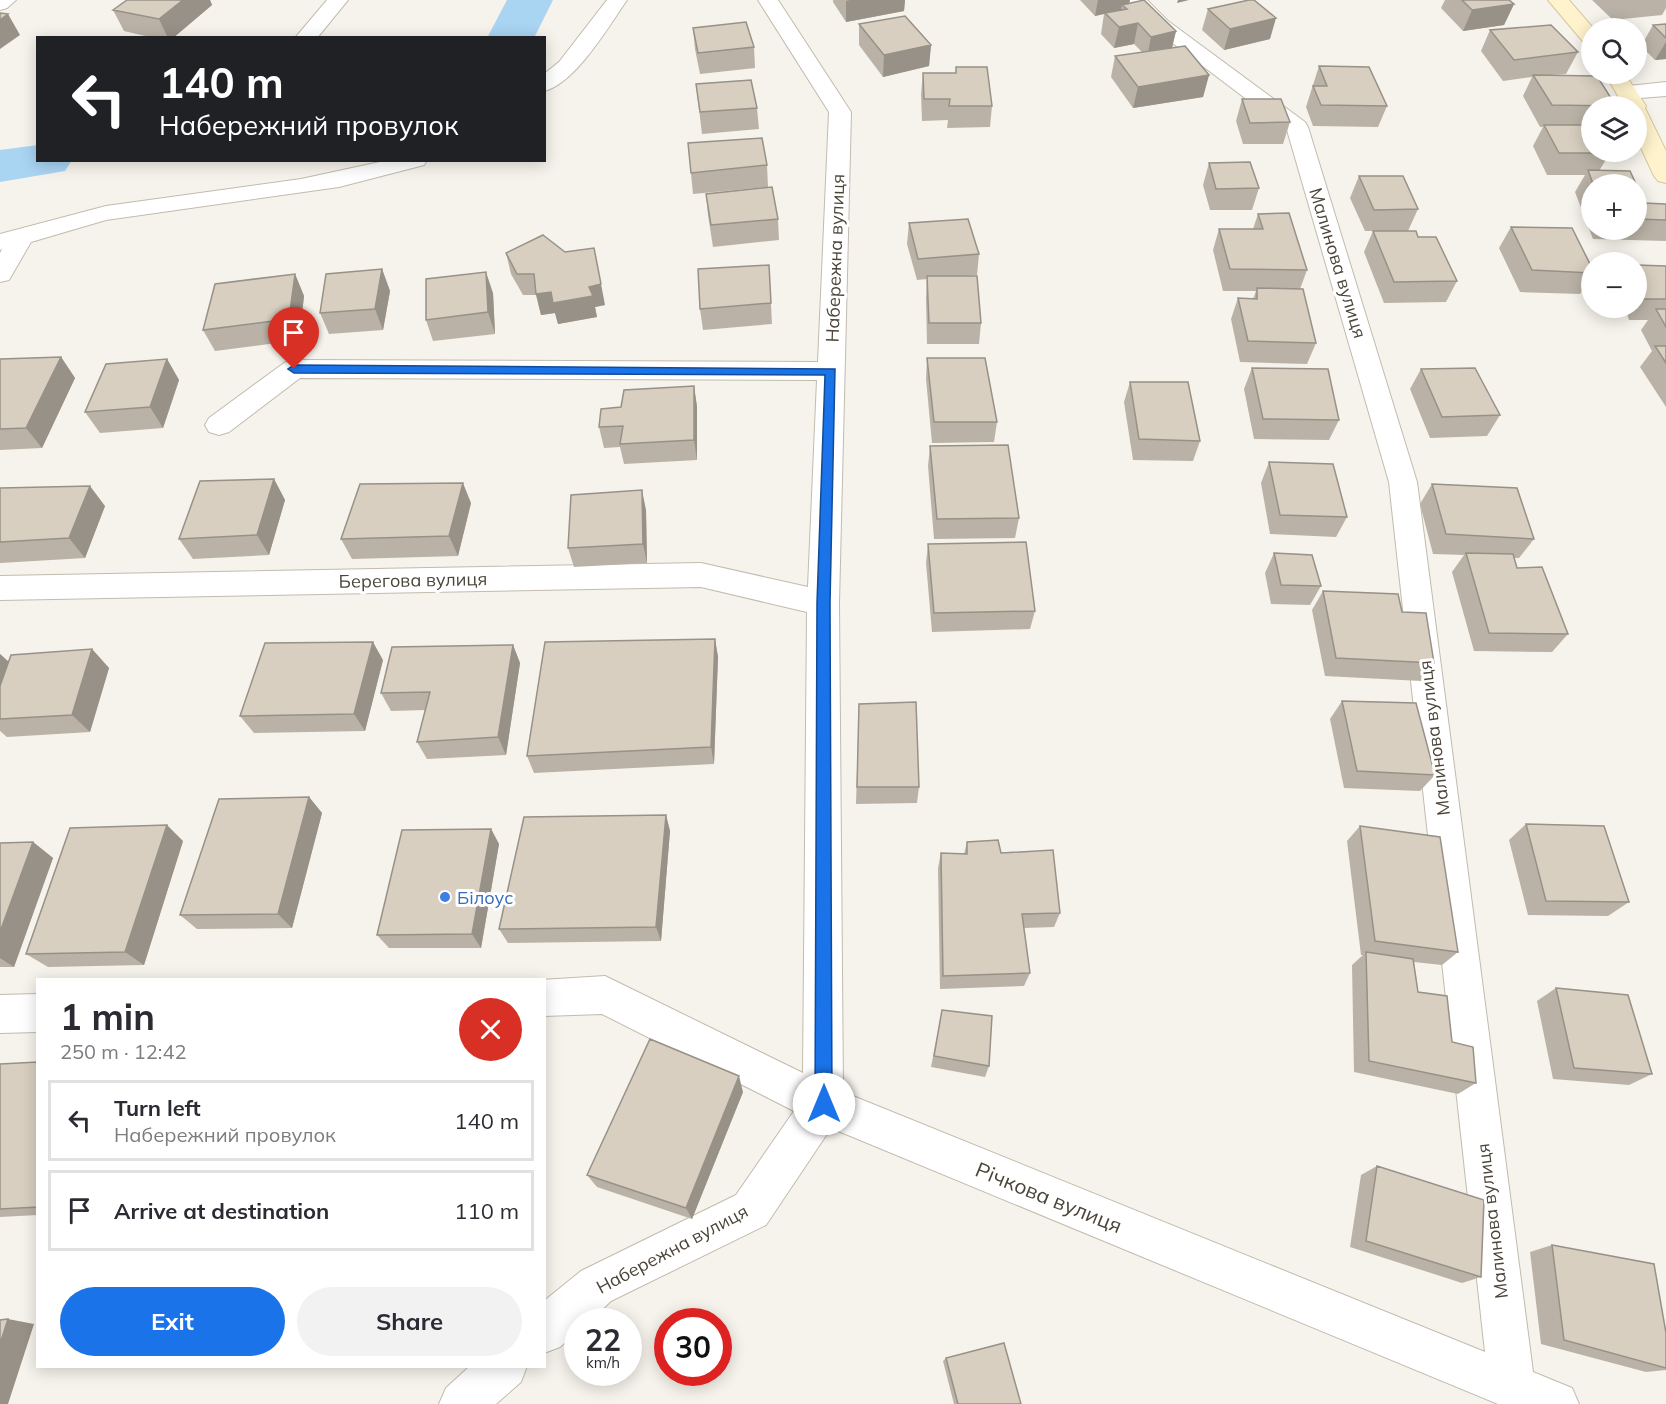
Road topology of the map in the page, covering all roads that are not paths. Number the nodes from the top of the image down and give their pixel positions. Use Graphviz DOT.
graph roads {
  1 [pos="6,0"];
  2 [pos="338,0"];
  3 [pos="617,0"];
  4 [pos="768,0"];
  5 [pos="1136,0"];
  6 [pos="1558,0"];
  7 [pos="0,4"];
  8 [pos="1581,27"];
  9 [pos="308,36"];
  10 [pos="546,83"];
  11 [pos="1666,89"];
  12 [pos="1647,97"];
  13 [pos="1647,135"];
  14 [pos="410,162"];
  15 [pos="1666,176"];
  16 [pos="11,240"];
  17 [pos="0,274"];
  18 [pos="831,371"];
  19 [pos="219,425"];
  20 [pos="0,588"];
  21 [pos="823,603"];
  22 [pos="546,997"];
  23 [pos="36,1012"];
  24 [pos="0,1014"];
  25 [pos="824,1104"];
  26 [pos="546,1329"];
  27 [pos="503,1368"];
  28 [pos="1512,1387"];
  29 [pos="462,1404"];
  30 [pos="1556,1404"];
  1 -- 7 [label="street"];
  2 -- 9 [label="street"];
  3 -- 10 [label="street"];
  4 -- 18 [label="street, Набережна вулиця"];
  5 -- 28 [label="street, Малинова вулиця"];
  6 -- 8 [label="main road"];
  11 -- 12 [label="street"];
  13 -- 15 [label="main road"];
  14 -- 16 [label="street"];
  16 -- 17 [label="street"];
  18 -- 19 [label="street"];
  18 -- 21 [label="street, Набережна вулиця"];
  20 -- 21 [label="street, Берегова вулиця"];
  21 -- 25 [label="street, Набережна вулиця"];
  22 -- 25 [label="street, Річкова вулиця"];
  23 -- 24 [label="street"];
  25 -- 26 [label="street, Набережна вулиця"];
  25 -- 28 [label="street, Річкова вулиця"];
  27 -- 29 [label="street"];
  28 -- 30 [label="street, Річкова вулиця"];
}
